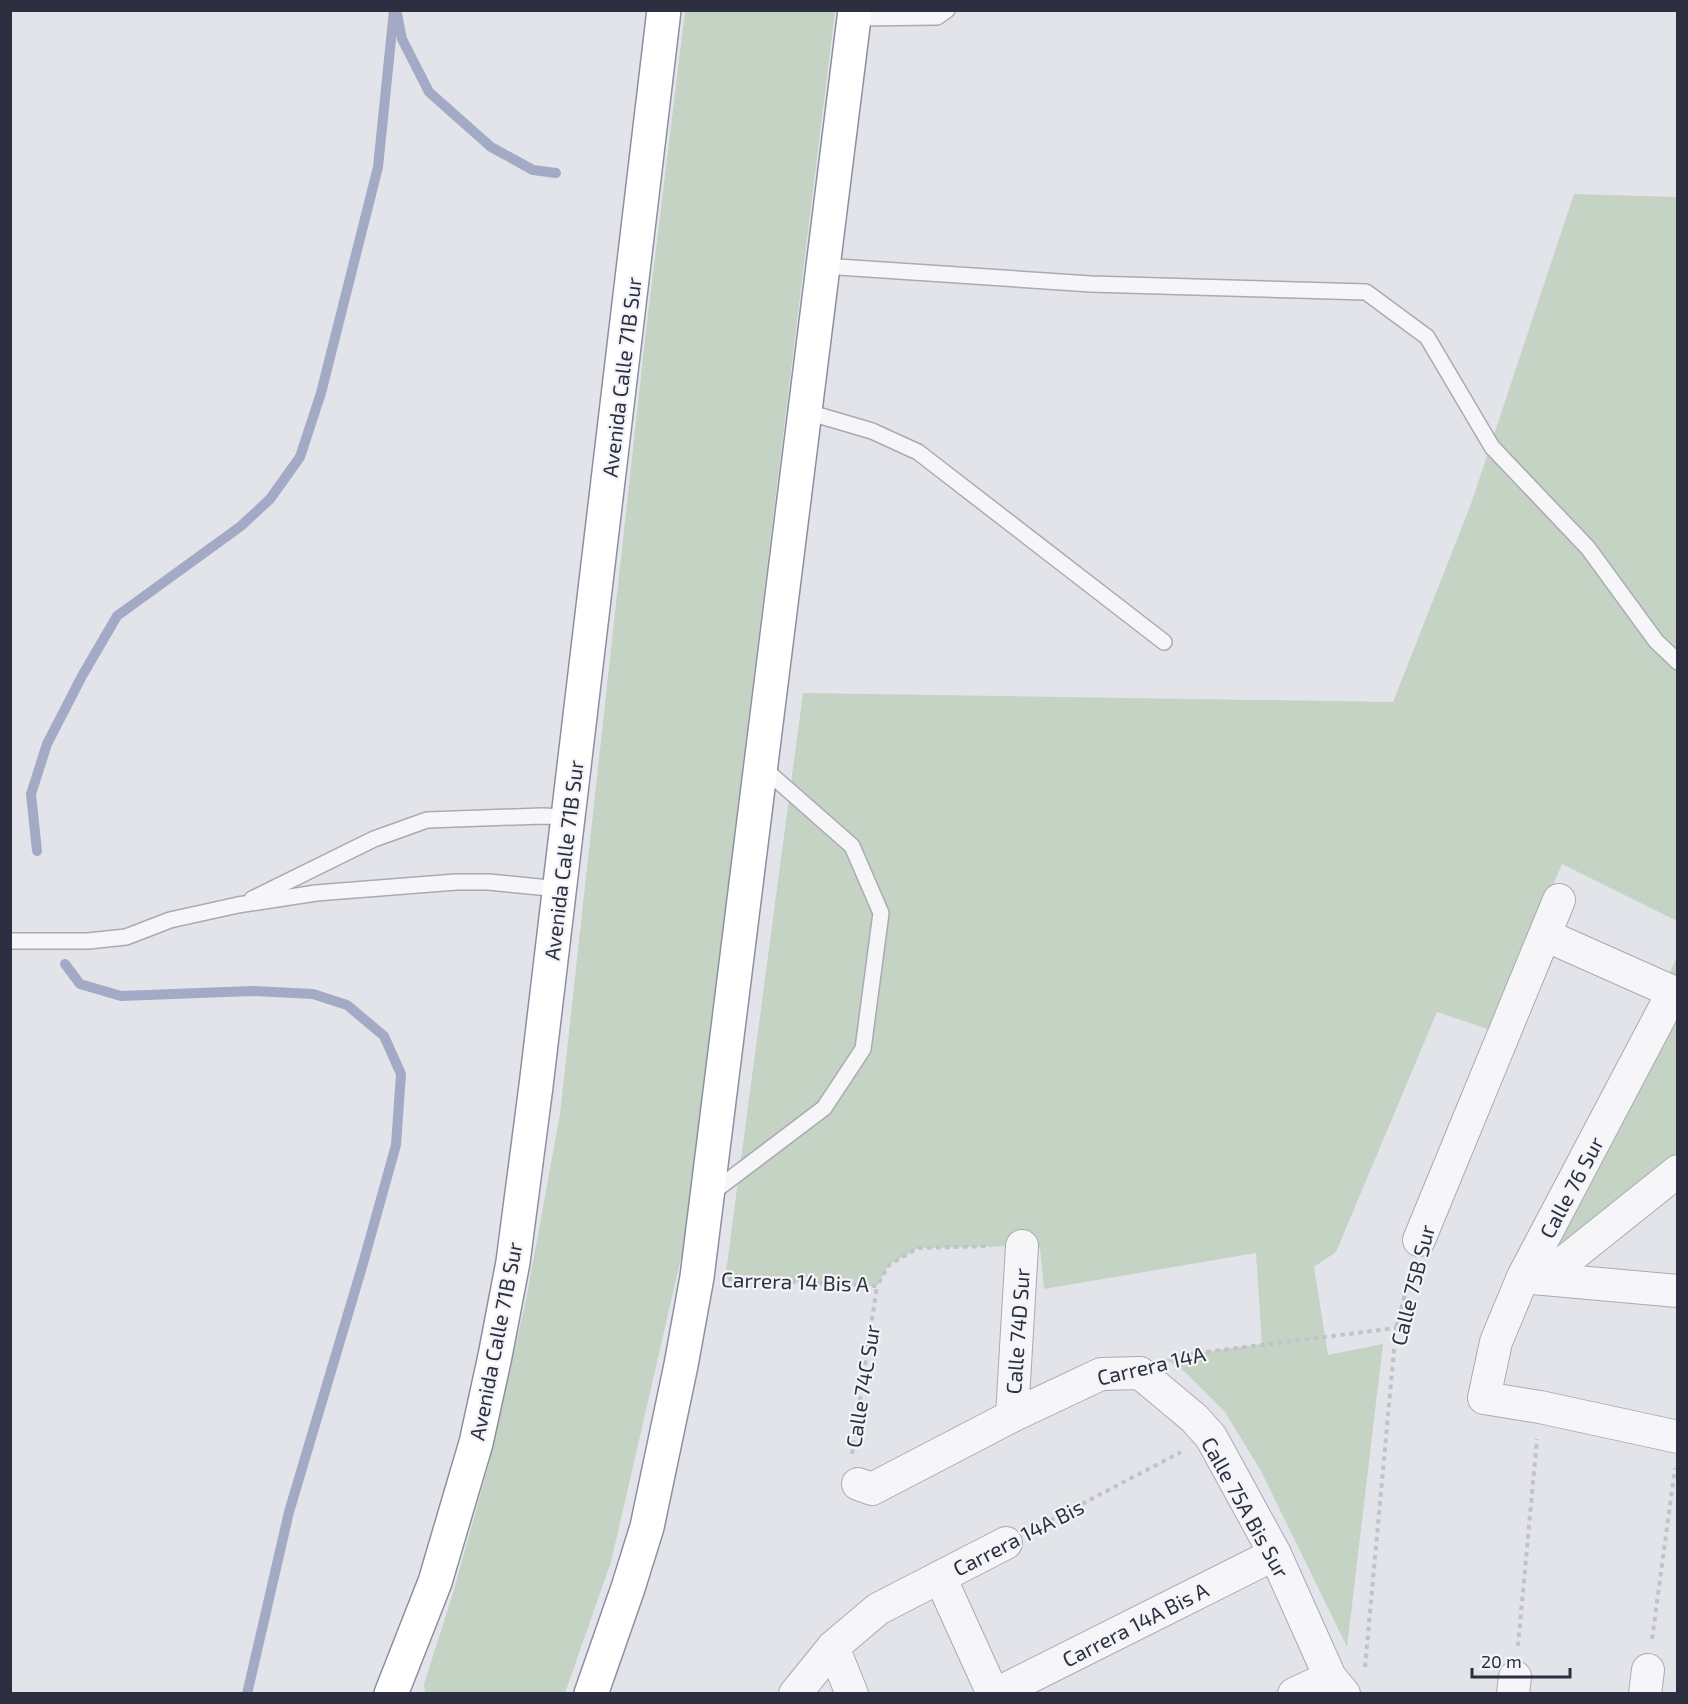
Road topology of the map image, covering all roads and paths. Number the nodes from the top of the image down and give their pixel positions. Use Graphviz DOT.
graph roads {
  1 [pos="664,10"];
  2 [pos="947,10"];
  3 [pos="854,14"];
  4 [pos="823,266"];
  5 [pos="804,411"];
  6 [pos="1164,642"];
  7 [pos="1677,662"];
  8 [pos="760,766"];
  9 [pos="568,817"];
  10 [pos="559,889"];
  11 [pos="1559,900"];
  12 [pos="238,905"];
  13 [pos="1545,935"];
  14 [pos="10,941"];
  15 [pos="1675,988"];
  16 [pos="1677,1172"];
  17 [pos="706,1197"];
  18 [pos="1419,1240"];
  19 [pos="1022,1246"];
  20 [pos="697,1277"];
  21 [pos="1533,1278"];
  22 [pos="878,1286"];
  23 [pos="1677,1291"];
  24 [pos="1396,1328"];
  25 [pos="1165,1359"];
  26 [pos="1101,1374"];
  27 [pos="1540,1407"];
  28 [pos="1012,1416"];
  29 [pos="1211,1437"];
  30 [pos="1677,1447"];
  31 [pos="858,1484"];
  32 [pos="1006,1543"];
  33 [pos="1275,1554"];
  34 [pos="940,1577"];
  35 [pos="833,1647"];
  36 [pos="1365,1670"];
  37 [pos="1646,1682"];
  38 [pos="1337,1685"];
  39 [pos="1514,1685"];
  40 [pos="391,1694"];
  41 [pos="591,1694"];
  42 [pos="795,1694"];
  43 [pos="852,1694"];
  44 [pos="994,1694"];
  45 [pos="1294,1694"];
  1 -- 9 [label="highway, Avenida Calle 71B Sur"];
  2 -- 3 [label="lane"];
  3 -- 4 [label="highway"];
  4 -- 5 [label="highway"];
  4 -- 7 [label="lane"];
  5 -- 6 [label="lane"];
  5 -- 8 [label="highway"];
  8 -- 17 [label="highway"];
  8 -- 17 [label="lane"];
  9 -- 10 [label="highway, Avenida Calle 71B Sur"];
  9 -- 12 [label="lane"];
  10 -- 12 [label="lane"];
  10 -- 40 [label="highway, Avenida Calle 71B Sur"];
  11 -- 13 [label="street, Calle 75B Sur"];
  12 -- 14 [label="lane"];
  13 -- 15 [label="street"];
  13 -- 18 [label="street, Calle 75B Sur"];
  15 -- 21 [label="street, Calle 76 Sur"];
  16 -- 21 [label="street"];
  17 -- 20 [label="highway"];
  18 -- 24 [label="path, Calle 75B Sur"];
  19 -- 22 [label="path, Carrera 14 Bis A"];
  19 -- 28 [label="street, Calle 74D Sur"];
  20 -- 22 [label="path, Carrera 14 Bis A"];
  20 -- 41 [label="highway"];
  21 -- 23 [label="street"];
  21 -- 27 [label="street, Calle 76 Sur"];
  22 -- 31 [label="path, Calle 74C Sur"];
  24 -- 25 [label="path, Carrera 14A"];
  24 -- 36 [label="path, Calle 75B Sur"];
  26 -- 28 [label="street, Carrera 14A"];
  26 -- 29 [label="street, Calle 75A Bis Sur"];
  27 -- 30 [label="street"];
  27 -- 39 [label="path"];
  28 -- 31 [label="street, Carrera 14A"];
  29 -- 32 [label="path, Carrera 14A Bis"];
  29 -- 33 [label="street, Calle 75A Bis Sur"];
  30 -- 37 [label="path"];
  32 -- 34 [label="street, Carrera 14A Bis"];
  33 -- 38 [label="street, Calle 75A Bis Sur"];
  33 -- 44 [label="street, Carrera 14A Bis A"];
  34 -- 35 [label="street, Carrera 14A Bis"];
  34 -- 44 [label="street"];
  35 -- 42 [label="street"];
  35 -- 43 [label="street"];
  38 -- 45 [label="street"];
}
